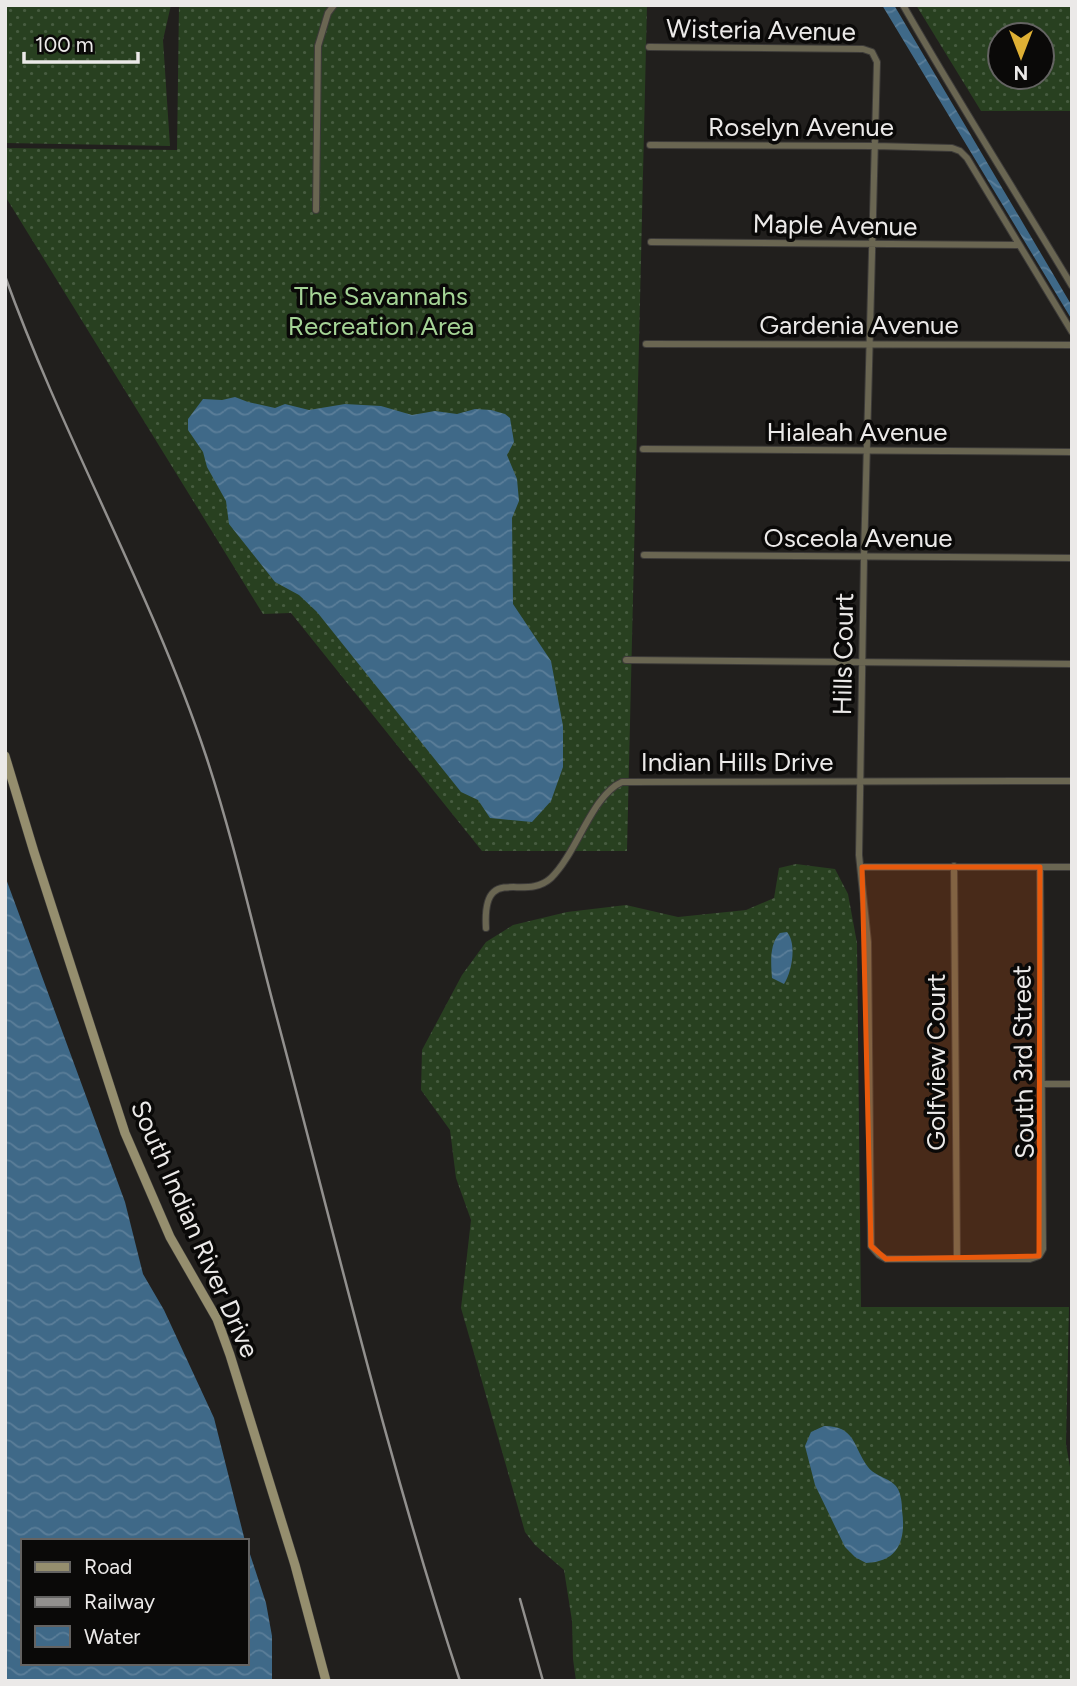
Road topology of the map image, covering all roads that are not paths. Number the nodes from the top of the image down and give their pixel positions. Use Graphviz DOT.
graph roads {
  1 [pos="334,5"];
  2 [pos="903,5"];
  3 [pos="649,47"];
  4 [pos="872,52"];
  5 [pos="650,145"];
  6 [pos="875,146"];
  7 [pos="316,210"];
  8 [pos="651,242"];
  9 [pos="1019,245"];
  10 [pos="873,246"];
  11 [pos="1072,286"];
  12 [pos="1072,332"];
  13 [pos="646,344"];
  14 [pos="871,345"];
  15 [pos="1072,345"];
  16 [pos="643,449"];
  17 [pos="867,451"];
  18 [pos="1072,452"];
  19 [pos="644,555"];
  20 [pos="864,557"];
  21 [pos="1072,558"];
  22 [pos="626,660"];
  23 [pos="862,662"];
  24 [pos="1072,664"];
  25 [pos="5,756"];
  26 [pos="861,781"];
  27 [pos="1072,781"];
  28 [pos="954,866"];
  29 [pos="862,867"];
  30 [pos="1040,867"];
  31 [pos="1072,867"];
  32 [pos="486,928"];
  33 [pos="1043,1084"];
  34 [pos="1072,1084"];
  35 [pos="957,1259"];
  36 [pos="326,1681"];
  1 -- 7 [label="street"];
  2 -- 11 [label="street"];
  3 -- 4 [label="street, Wisteria Avenue"];
  4 -- 6 [label="street, Hills Court"];
  5 -- 6 [label="street, Roselyn Avenue"];
  6 -- 9 [label="street, Roselyn Avenue"];
  6 -- 10 [label="street, Hills Court"];
  8 -- 10 [label="street, Maple Avenue"];
  9 -- 10 [label="street, Maple Avenue"];
  9 -- 12 [label="street"];
  10 -- 14 [label="street, Hills Court"];
  13 -- 14 [label="street, Gardenia Avenue"];
  14 -- 15 [label="street, Gardenia Avenue"];
  14 -- 17 [label="street, Hills Court"];
  16 -- 17 [label="street, Hialeah Avenue"];
  17 -- 18 [label="street, Hialeah Avenue"];
  17 -- 20 [label="street, Hills Court"];
  19 -- 20 [label="street, Osceola Avenue"];
  20 -- 21 [label="street, Osceola Avenue"];
  20 -- 23 [label="street, Hills Court"];
  22 -- 23 [label="street"];
  23 -- 24 [label="street"];
  23 -- 26 [label="street, Hills Court"];
  25 -- 36 [label="main road, South Indian River Drive"];
  26 -- 27 [label="street, Indian Hills Drive"];
  26 -- 29 [label="street, Hills Court"];
  26 -- 32 [label="street, Indian Hills Drive"];
  28 -- 29 [label="street"];
  28 -- 30 [label="street"];
  28 -- 35 [label="street, Golfview Court"];
  29 -- 35 [label="street, Hills Court"];
  30 -- 31 [label="street"];
  30 -- 33 [label="street, South 3rd Street"];
  33 -- 34 [label="street"];
  33 -- 35 [label="street, South 3rd Street"];
}
